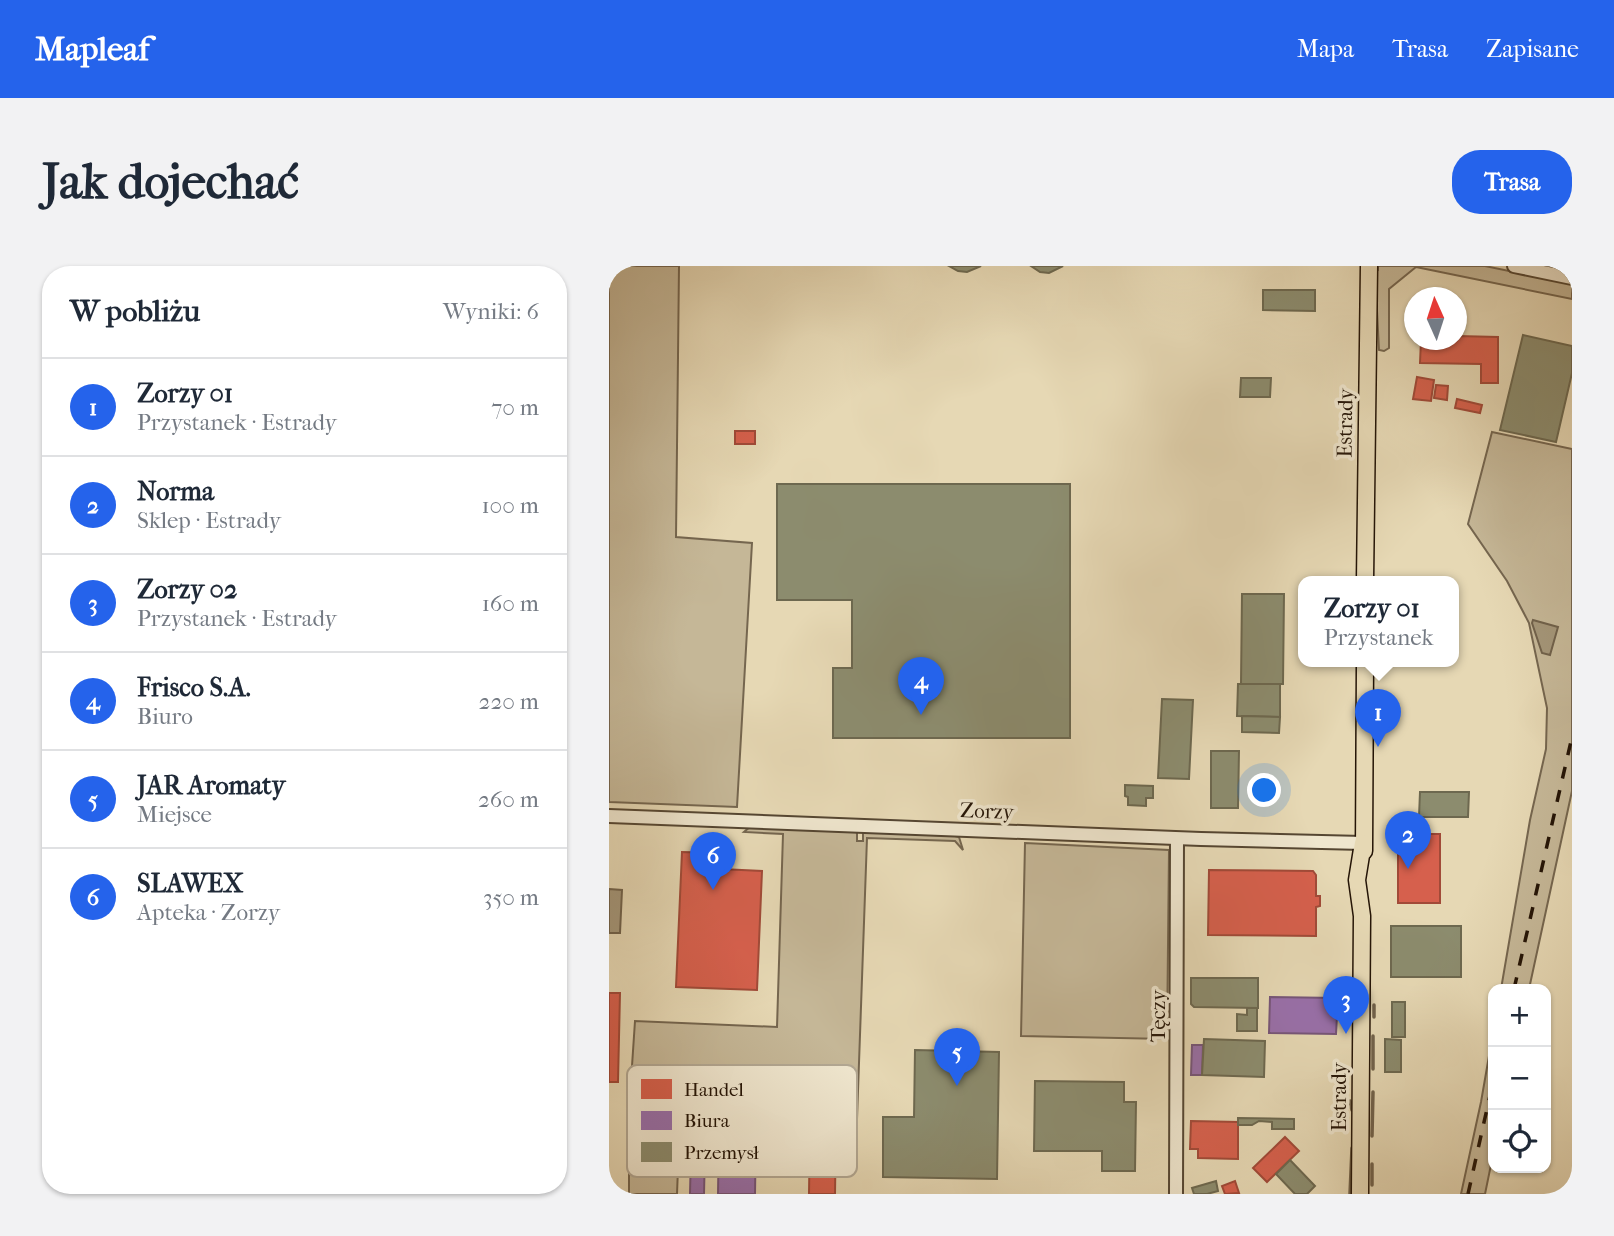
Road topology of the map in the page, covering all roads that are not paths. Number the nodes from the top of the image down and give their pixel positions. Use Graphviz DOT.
graph roads {
  1 [pos="1369,266"];
  2 [pos="1514,266"];
  3 [pos="1572,278"];
  4 [pos="1366,576"];
  5 [pos="1365,667"];
  6 [pos="609,816"];
  7 [pos="1177,839"];
  8 [pos="1363,843"];
  9 [pos="1176,1194"];
  10 [pos="1360,1194"];
  1 -- 4 [label="main road, Estrady"];
  2 -- 3 [label="street"];
  5 -- 8 [label="main road, Estrady"];
  6 -- 7 [label="street, Zorzy"];
  7 -- 8 [label="street, Zorzy"];
  7 -- 9 [label="street, Tęczy"];
  8 -- 10 [label="main road, Estrady"];
}
